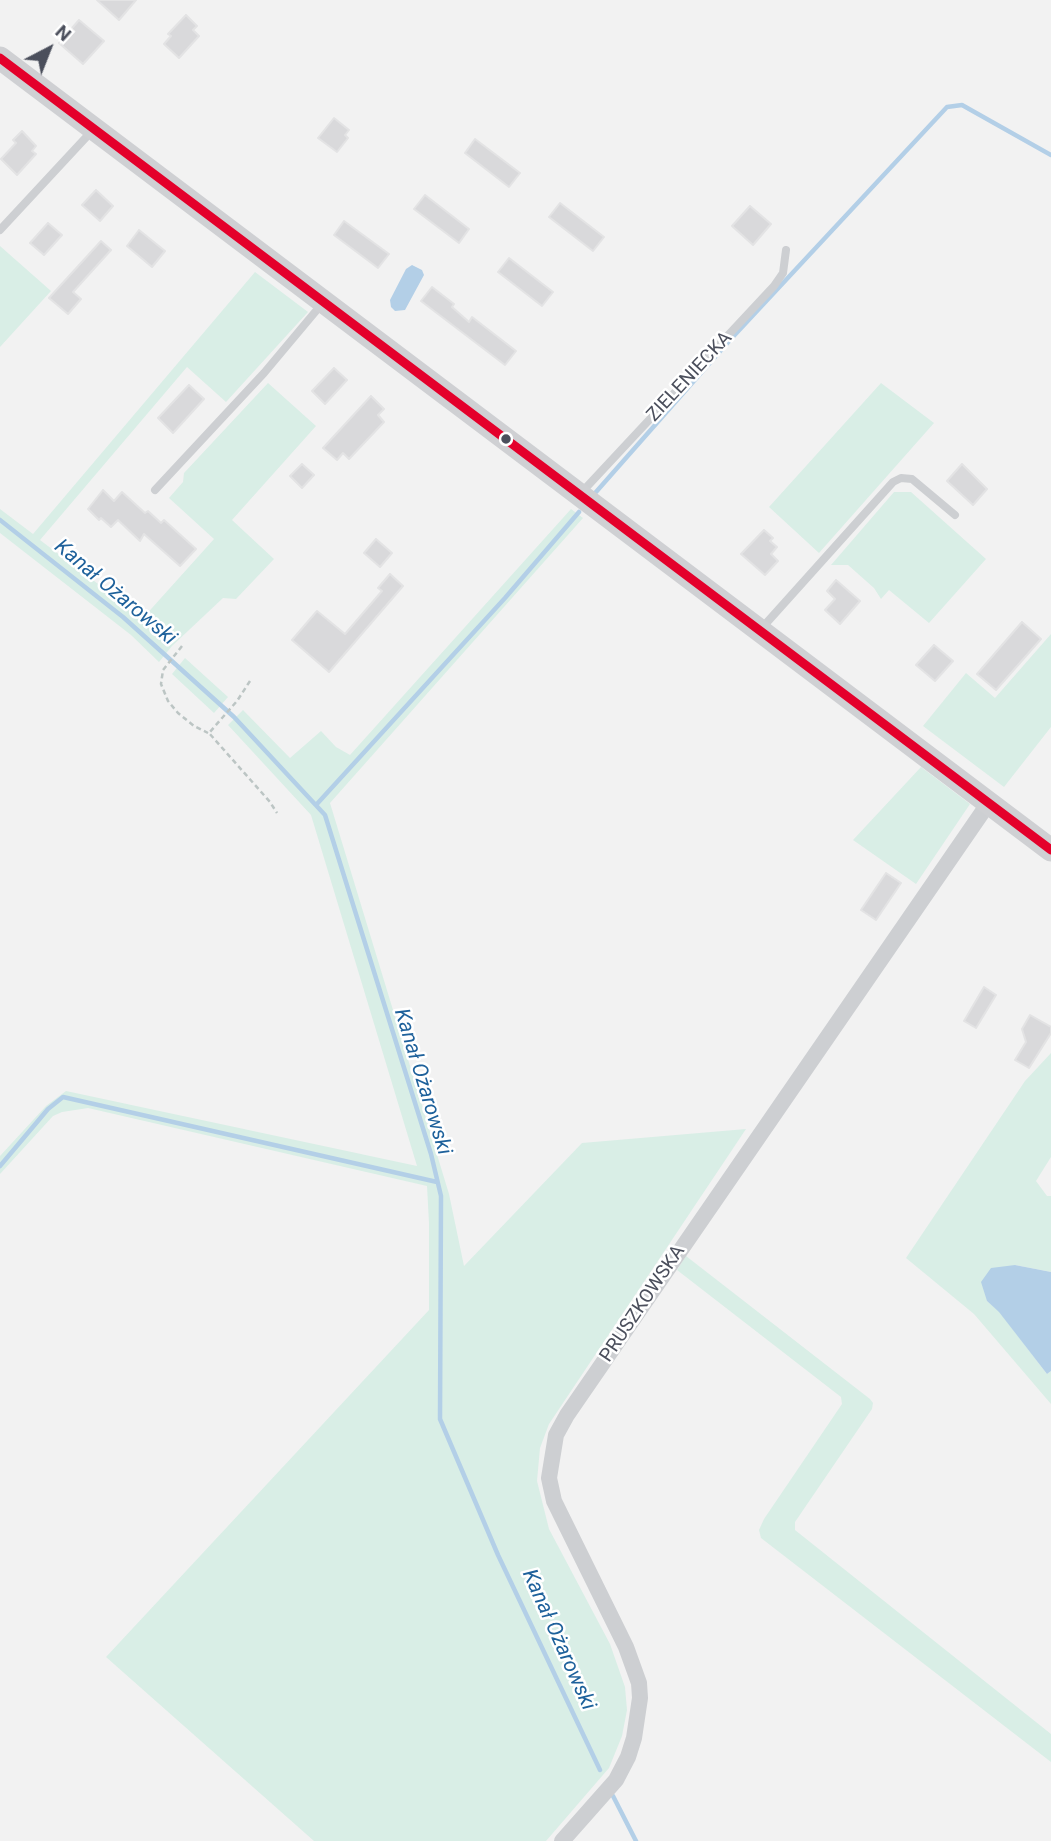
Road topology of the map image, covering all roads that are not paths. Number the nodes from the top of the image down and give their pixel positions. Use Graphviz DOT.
graph roads {
  1 [pos="0,58"];
  2 [pos="93,129"];
  3 [pos="0,230"];
  4 [pos="786,250"];
  5 [pos="323,302"];
  6 [pos="155,490"];
  7 [pos="579,495"];
  8 [pos="955,516"];
  9 [pos="759,632"];
  10 [pos="988,804"];
  11 [pos="1051,850"];
  12 [pos="562,1841"];
  1 -- 2 [label="street"];
  2 -- 3 [label="lane"];
  2 -- 5 [label="street"];
  4 -- 7 [label="lane, ZIELENIECKA"];
  5 -- 6 [label="lane"];
  5 -- 7 [label="street"];
  7 -- 9 [label="street"];
  8 -- 9 [label="lane"];
  9 -- 10 [label="street"];
  10 -- 11 [label="street"];
  10 -- 12 [label="street, PRUSZKOWSKA"];
}
